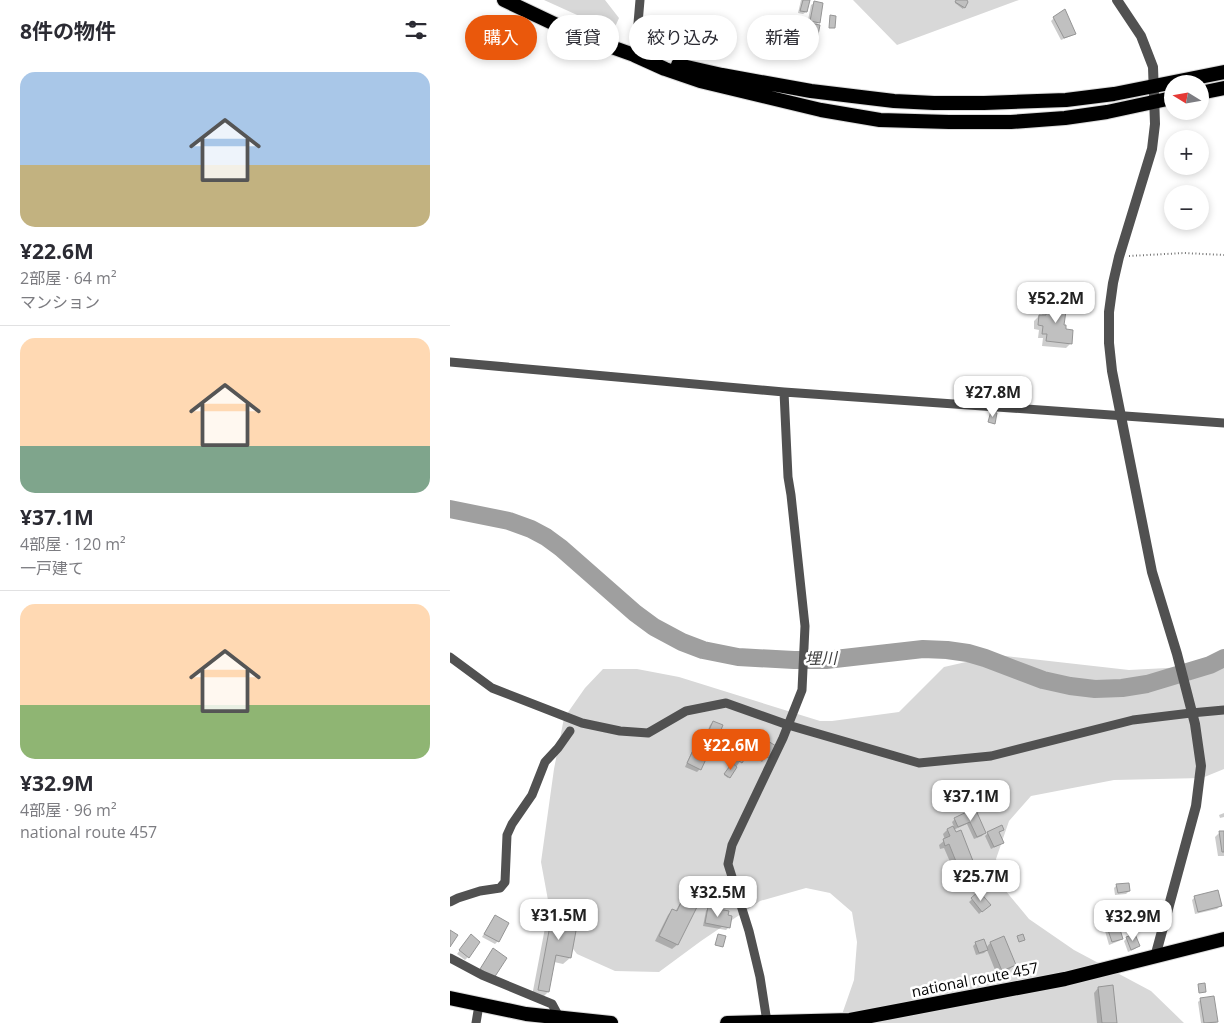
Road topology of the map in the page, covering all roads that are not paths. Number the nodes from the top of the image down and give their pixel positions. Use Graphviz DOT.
graph roads {
  1 [pos="504,0"];
  2 [pos="640,0"];
  3 [pos="1116,0"];
  4 [pos="639,15"];
  5 [pos="629,53"];
  6 [pos="645,60"];
  7 [pos="656,60"];
  8 [pos="1224,72"];
  9 [pos="1154,85"];
  10 [pos="1224,88"];
  11 [pos="1209,91"];
  12 [pos="1164,100"];
  13 [pos="1155,102"];
  14 [pos="450,362"];
  15 [pos="784,392"];
  16 [pos="1121,416"];
  17 [pos="1224,423"];
  18 [pos="450,657"];
  19 [pos="1191,710"];
  20 [pos="1224,710"];
  21 [pos="788,725"];
  22 [pos="570,731"];
  23 [pos="450,902"];
  24 [pos="1224,939"];
  25 [pos="1155,957"];
  26 [pos="450,958"];
  27 [pos="450,998"];
  28 [pos="479,1005"];
  29 [pos="559,1017"];
  30 [pos="767,1022"];
  31 [pos="476,1023"];
  32 [pos="611,1023"];
  33 [pos="727,1023"];
  1 -- 5 [label="highway"];
  2 -- 4 [label="street"];
  3 -- 9 [label="street"];
  6 -- 13 [label="highway"];
  7 -- 9 [label="highway"];
  8 -- 9 [label="highway"];
  9 -- 13 [label="street"];
  10 -- 11 [label="highway"];
  12 -- 13 [label="highway"];
  13 -- 16 [label="street"];
  14 -- 15 [label="street"];
  15 -- 16 [label="street"];
  15 -- 21 [label="street"];
  16 -- 17 [label="street"];
  16 -- 19 [label="street"];
  18 -- 21 [label="street"];
  19 -- 20 [label="street"];
  19 -- 21 [label="street"];
  19 -- 25 [label="street"];
  21 -- 30 [label="street"];
  22 -- 23 [label="street"];
  24 -- 25 [label="highway, national route 457"];
  25 -- 30 [label="highway, national route 457"];
  26 -- 29 [label="street"];
  27 -- 28 [label="highway"];
  28 -- 29 [label="highway"];
  28 -- 31 [label="street"];
  29 -- 32 [label="highway"];
  30 -- 33 [label="highway, national route 457"];
}
